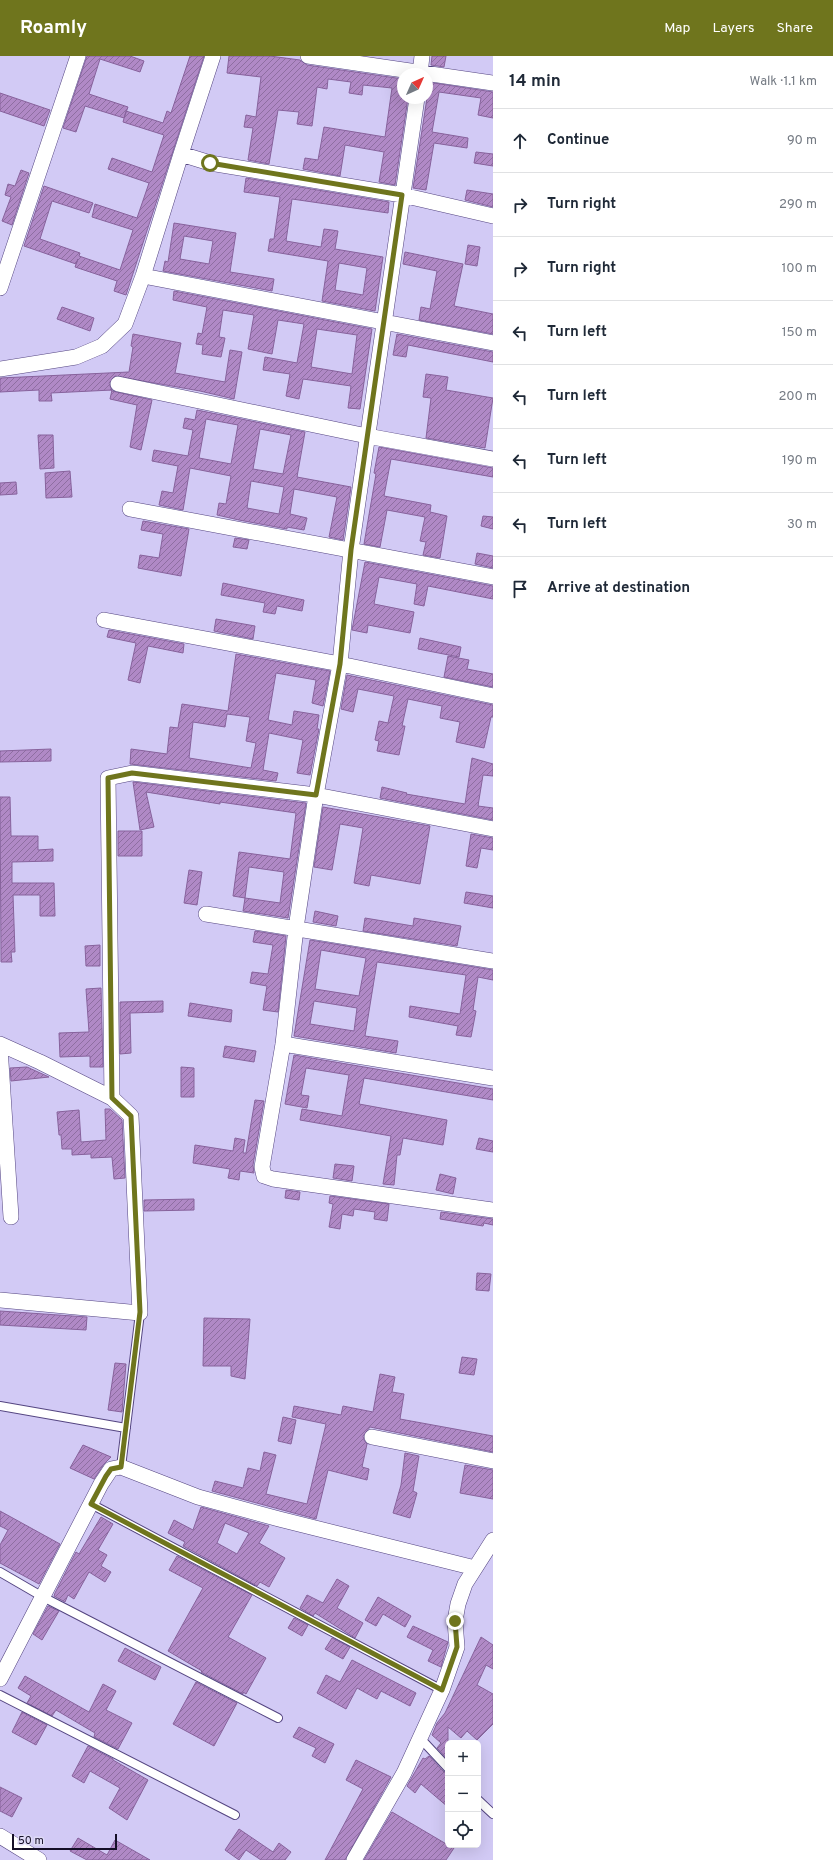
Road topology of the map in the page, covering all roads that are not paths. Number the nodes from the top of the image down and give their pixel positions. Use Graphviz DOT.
graph roads {
  1 [pos="78,56"];
  2 [pos="213,56"];
  3 [pos="308,56"];
  4 [pos="422,56"];
  5 [pos="421,68"];
  6 [pos="397,70"];
  7 [pos="433,75"];
  8 [pos="493,83"];
  9 [pos="416,104"];
  10 [pos="180,154"];
  11 [pos="402,195"];
  12 [pos="493,216"];
  13 [pos="143,276"];
  14 [pos="0,288"];
  15 [pos="385,322"];
  16 [pos="493,343"];
  17 [pos="0,369"];
  18 [pos="118,384"];
  19 [pos="367,436"];
  20 [pos="493,459"];
  21 [pos="130,509"];
  22 [pos="351,550"];
  23 [pos="493,577"];
  24 [pos="104,620"];
  25 [pos="340,664"];
  26 [pos="493,696"];
  27 [pos="316,795"];
  28 [pos="493,829"];
  29 [pos="206,914"];
  30 [pos="296,928"];
  31 [pos="493,961"];
  32 [pos="0,1044"];
  33 [pos="283,1044"];
  34 [pos="0,1047"];
  35 [pos="493,1078"];
  36 [pos="112,1098"];
  37 [pos="493,1210"];
  38 [pos="11,1216"];
  39 [pos="0,1300"];
  40 [pos="140,1312"];
  41 [pos="0,1406"];
  42 [pos="126,1428"];
  43 [pos="372,1437"];
  44 [pos="493,1461"];
  45 [pos="121,1467"];
  46 [pos="91,1504"];
  47 [pos="493,1540"];
  48 [pos="475,1568"];
  49 [pos="0,1572"];
  50 [pos="43,1597"];
  51 [pos="0,1679"];
  52 [pos="442,1690"];
  53 [pos="0,1695"];
  54 [pos="278,1718"];
  55 [pos="420,1738"];
  56 [pos="445,1765"];
  57 [pos="481,1803"];
  58 [pos="493,1814"];
  59 [pos="235,1815"];
  60 [pos="0,1836"];
  61 [pos="39,1860"];
  62 [pos="354,1860"];
  1 -- 14 [label="street"];
  2 -- 10 [label="street"];
  3 -- 6 [label="street"];
  4 -- 5 [label="street"];
  7 -- 8 [label="street"];
  9 -- 11 [label="street"];
  10 -- 11 [label="street"];
  10 -- 13 [label="street"];
  11 -- 12 [label="street"];
  11 -- 15 [label="street"];
  13 -- 15 [label="street"];
  13 -- 17 [label="street"];
  15 -- 16 [label="street"];
  15 -- 19 [label="street"];
  18 -- 19 [label="street"];
  19 -- 20 [label="street"];
  19 -- 22 [label="street"];
  21 -- 22 [label="street"];
  22 -- 23 [label="street"];
  22 -- 25 [label="street"];
  24 -- 25 [label="street"];
  25 -- 26 [label="street"];
  25 -- 27 [label="street"];
  27 -- 28 [label="street"];
  27 -- 30 [label="street"];
  27 -- 36 [label="street"];
  29 -- 30 [label="street"];
  30 -- 31 [label="street"];
  30 -- 33 [label="street"];
  32 -- 36 [label="street"];
  33 -- 35 [label="street"];
  33 -- 37 [label="street"];
  34 -- 38 [label="street"];
  36 -- 40 [label="street"];
  39 -- 40 [label="street"];
  40 -- 42 [label="lane"];
  41 -- 42 [label="lane"];
  42 -- 45 [label="lane"];
  43 -- 44 [label="street"];
  45 -- 46 [label="street"];
  45 -- 48 [label="street"];
  46 -- 50 [label="street"];
  46 -- 52 [label="lane"];
  47 -- 48 [label="street"];
  48 -- 52 [label="street"];
  49 -- 50 [label="lane"];
  50 -- 51 [label="street"];
  50 -- 54 [label="lane"];
  52 -- 55 [label="street"];
  53 -- 59 [label="lane"];
  55 -- 56 [label="lane"];
  55 -- 62 [label="street"];
  57 -- 58 [label="lane"];
  60 -- 61 [label="street"];
}
